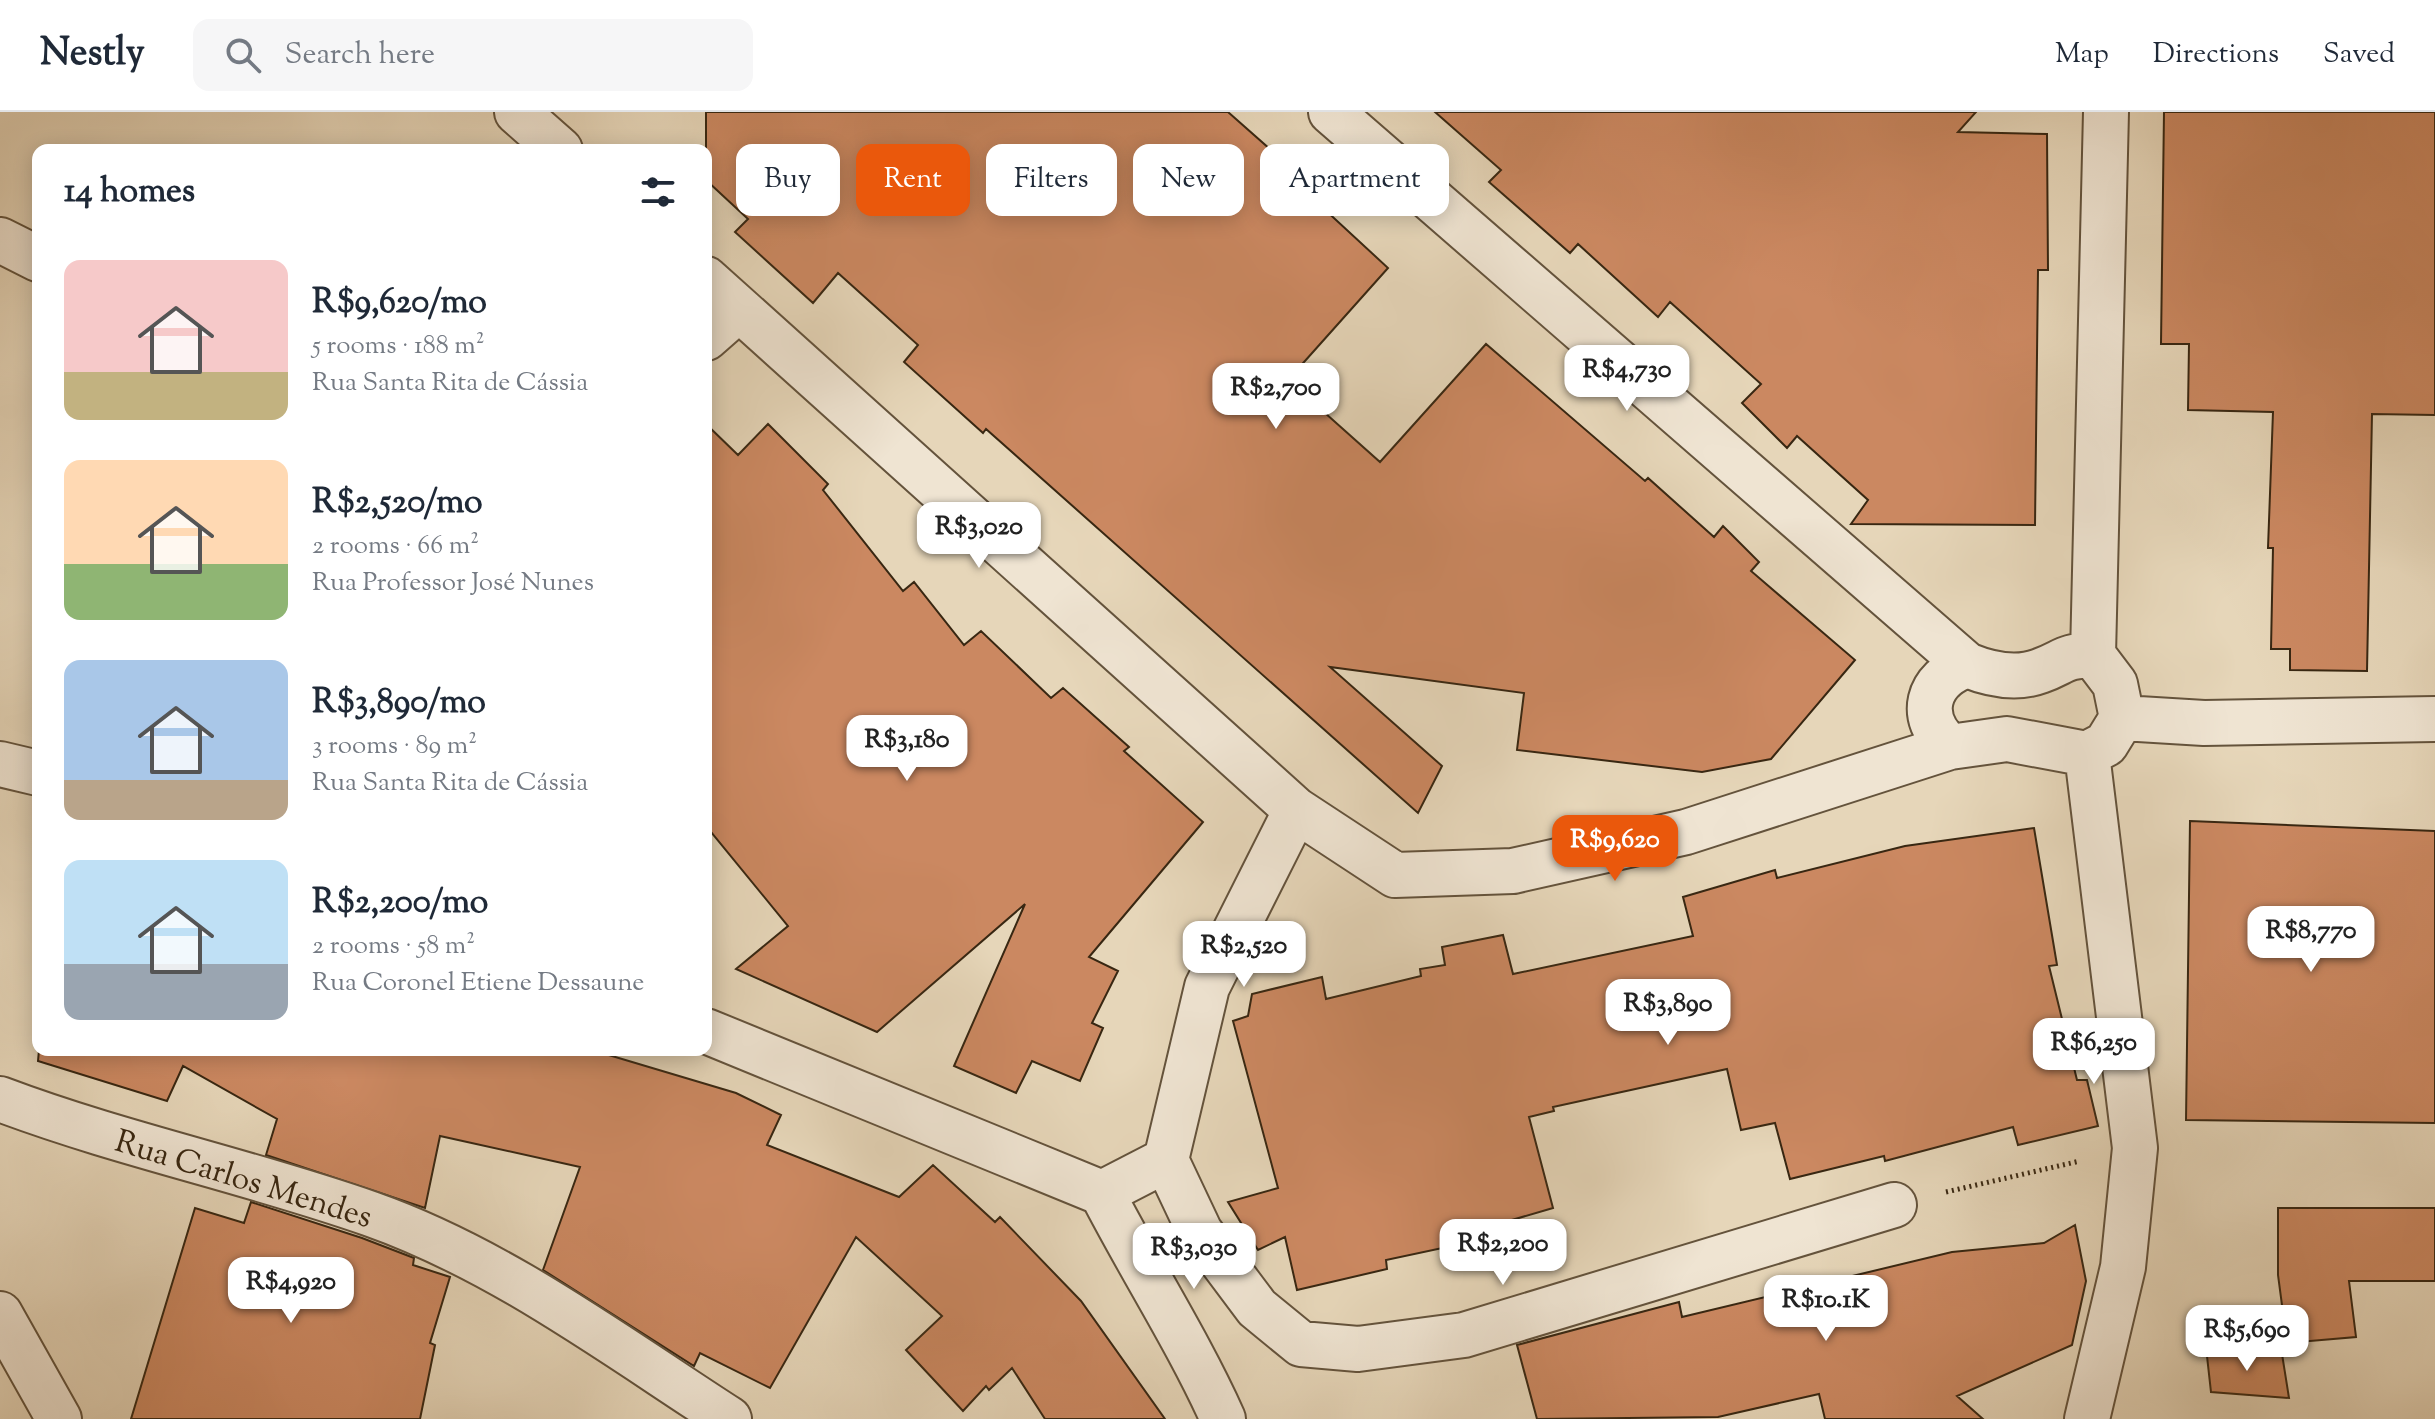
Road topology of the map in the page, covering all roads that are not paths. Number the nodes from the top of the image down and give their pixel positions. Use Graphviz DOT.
graph roads {
  1 [pos="517,112"];
  2 [pos="1331,112"];
  3 [pos="2106,112"];
  4 [pos="553,144"];
  5 [pos="0,240"];
  6 [pos="32,256"];
  7 [pos="712,284"];
  8 [pos="739,309"];
  9 [pos="712,333"];
  10 [pos="2093,655"];
  11 [pos="1967,665"];
  12 [pos="2122,718"];
  13 [pos="2435,719"];
  14 [pos="1950,747"];
  15 [pos="2087,754"];
  16 [pos="0,764"];
  17 [pos="32,772"];
  18 [pos="1296,810"];
  19 [pos="712,1033"];
  20 [pos="0,1099"];
  21 [pos="1166,1160"];
  22 [pos="1102,1193"];
  23 [pos="1894,1205"];
  24 [pos="0,1314"];
  25 [pos="59,1419"];
  26 [pos="729,1419"];
  27 [pos="1223,1419"];
  28 [pos="2087,1419"];
  1 -- 4 [label="street"];
  2 -- 11 [label="street"];
  3 -- 10 [label="street"];
  5 -- 6 [label="street"];
  7 -- 8 [label="street"];
  8 -- 9 [label="street"];
  8 -- 18 [label="street"];
  10 -- 11 [label="street"];
  10 -- 12 [label="street"];
  11 -- 14 [label="street"];
  12 -- 13 [label="street"];
  12 -- 15 [label="street"];
  14 -- 15 [label="street"];
  14 -- 18 [label="street"];
  15 -- 28 [label="street"];
  16 -- 17 [label="street"];
  18 -- 21 [label="street"];
  19 -- 22 [label="street"];
  20 -- 26 [label="street, Rua Carlos Mendes"];
  21 -- 22 [label="street"];
  21 -- 23 [label="street"];
  22 -- 27 [label="street"];
  24 -- 25 [label="street"];
}
